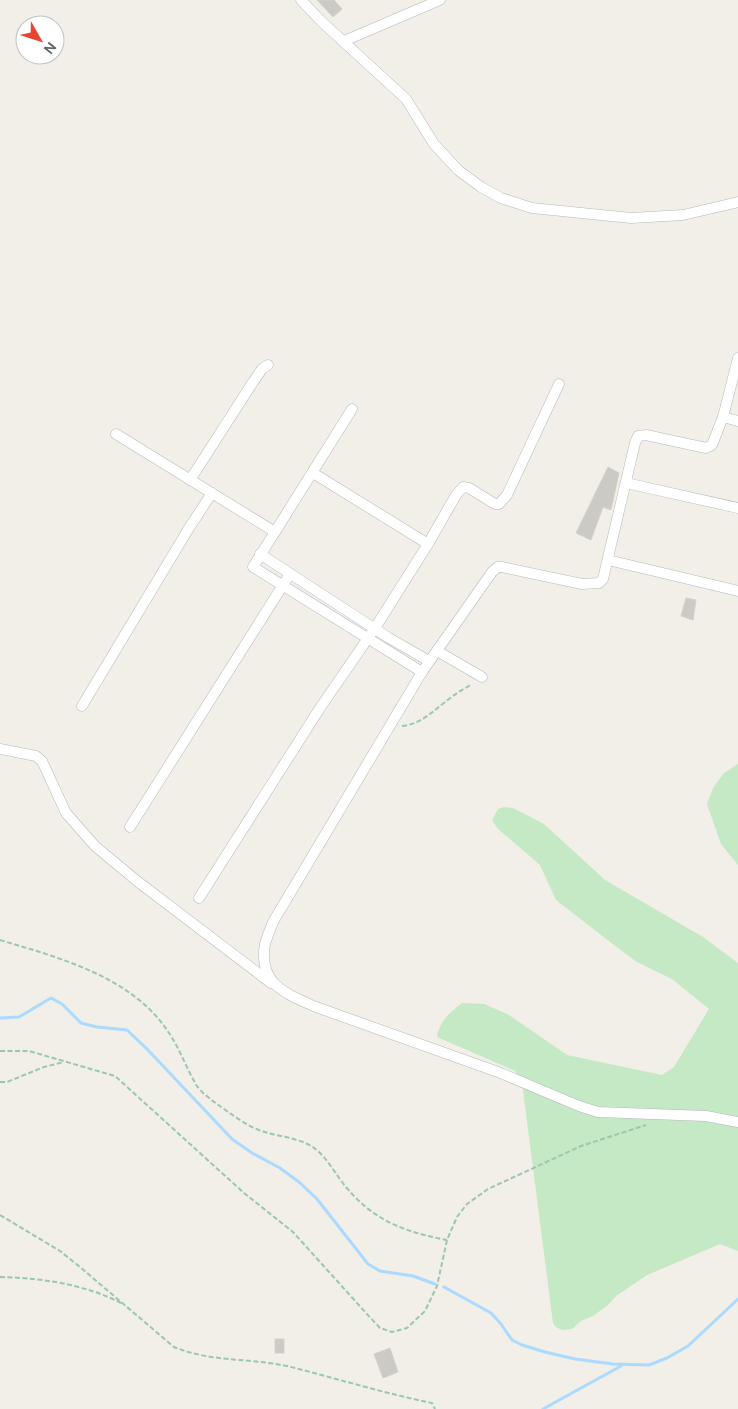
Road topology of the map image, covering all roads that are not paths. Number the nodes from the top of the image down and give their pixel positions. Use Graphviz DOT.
graph roads {
  1 [pos="301,0"];
  2 [pos="440,0"];
  3 [pos="344,41"];
  4 [pos="738,202"];
  5 [pos="738,358"];
  6 [pos="268,365"];
  7 [pos="559,384"];
  8 [pos="352,409"];
  9 [pos="723,417"];
  10 [pos="738,421"];
  11 [pos="116,434"];
  12 [pos="313,473"];
  13 [pos="190,480"];
  14 [pos="626,483"];
  15 [pos="212,493"];
  16 [pos="738,508"];
  17 [pos="275,532"];
  18 [pos="428,544"];
  19 [pos="260,554"];
  20 [pos="608,560"];
  21 [pos="290,574"];
  22 [pos="283,586"];
  23 [pos="738,591"];
  24 [pos="374,628"];
  25 [pos="367,639"];
  26 [pos="437,651"];
  27 [pos="429,661"];
  28 [pos="422,672"];
  29 [pos="482,677"];
  30 [pos="82,706"];
  31 [pos="0,749"];
  32 [pos="130,827"];
  33 [pos="199,898"];
  34 [pos="272,984"];
  35 [pos="738,1122"];
  1 -- 3 [label="street"];
  2 -- 3 [label="street"];
  3 -- 4 [label="street"];
  5 -- 9 [label="street"];
  6 -- 13 [label="street"];
  7 -- 18 [label="street"];
  8 -- 12 [label="street"];
  9 -- 10 [label="street"];
  9 -- 14 [label="street"];
  11 -- 13 [label="street"];
  12 -- 17 [label="street"];
  12 -- 18 [label="street"];
  13 -- 15 [label="street"];
  14 -- 16 [label="street"];
  14 -- 20 [label="street"];
  15 -- 17 [label="street"];
  15 -- 30 [label="street"];
  17 -- 19 [label="street"];
  18 -- 24 [label="street"];
  19 -- 21 [label="street"];
  19 -- 22 [label="street"];
  20 -- 23 [label="street"];
  20 -- 26 [label="street"];
  21 -- 22 [label="street"];
  21 -- 24 [label="street"];
  22 -- 25 [label="street"];
  22 -- 32 [label="street"];
  24 -- 25 [label="street"];
  24 -- 27 [label="street"];
  25 -- 28 [label="street"];
  25 -- 33 [label="street"];
  26 -- 27 [label="street"];
  26 -- 29 [label="street"];
  27 -- 28 [label="street"];
  28 -- 34 [label="street"];
  31 -- 34 [label="street"];
  34 -- 35 [label="street"];
}
